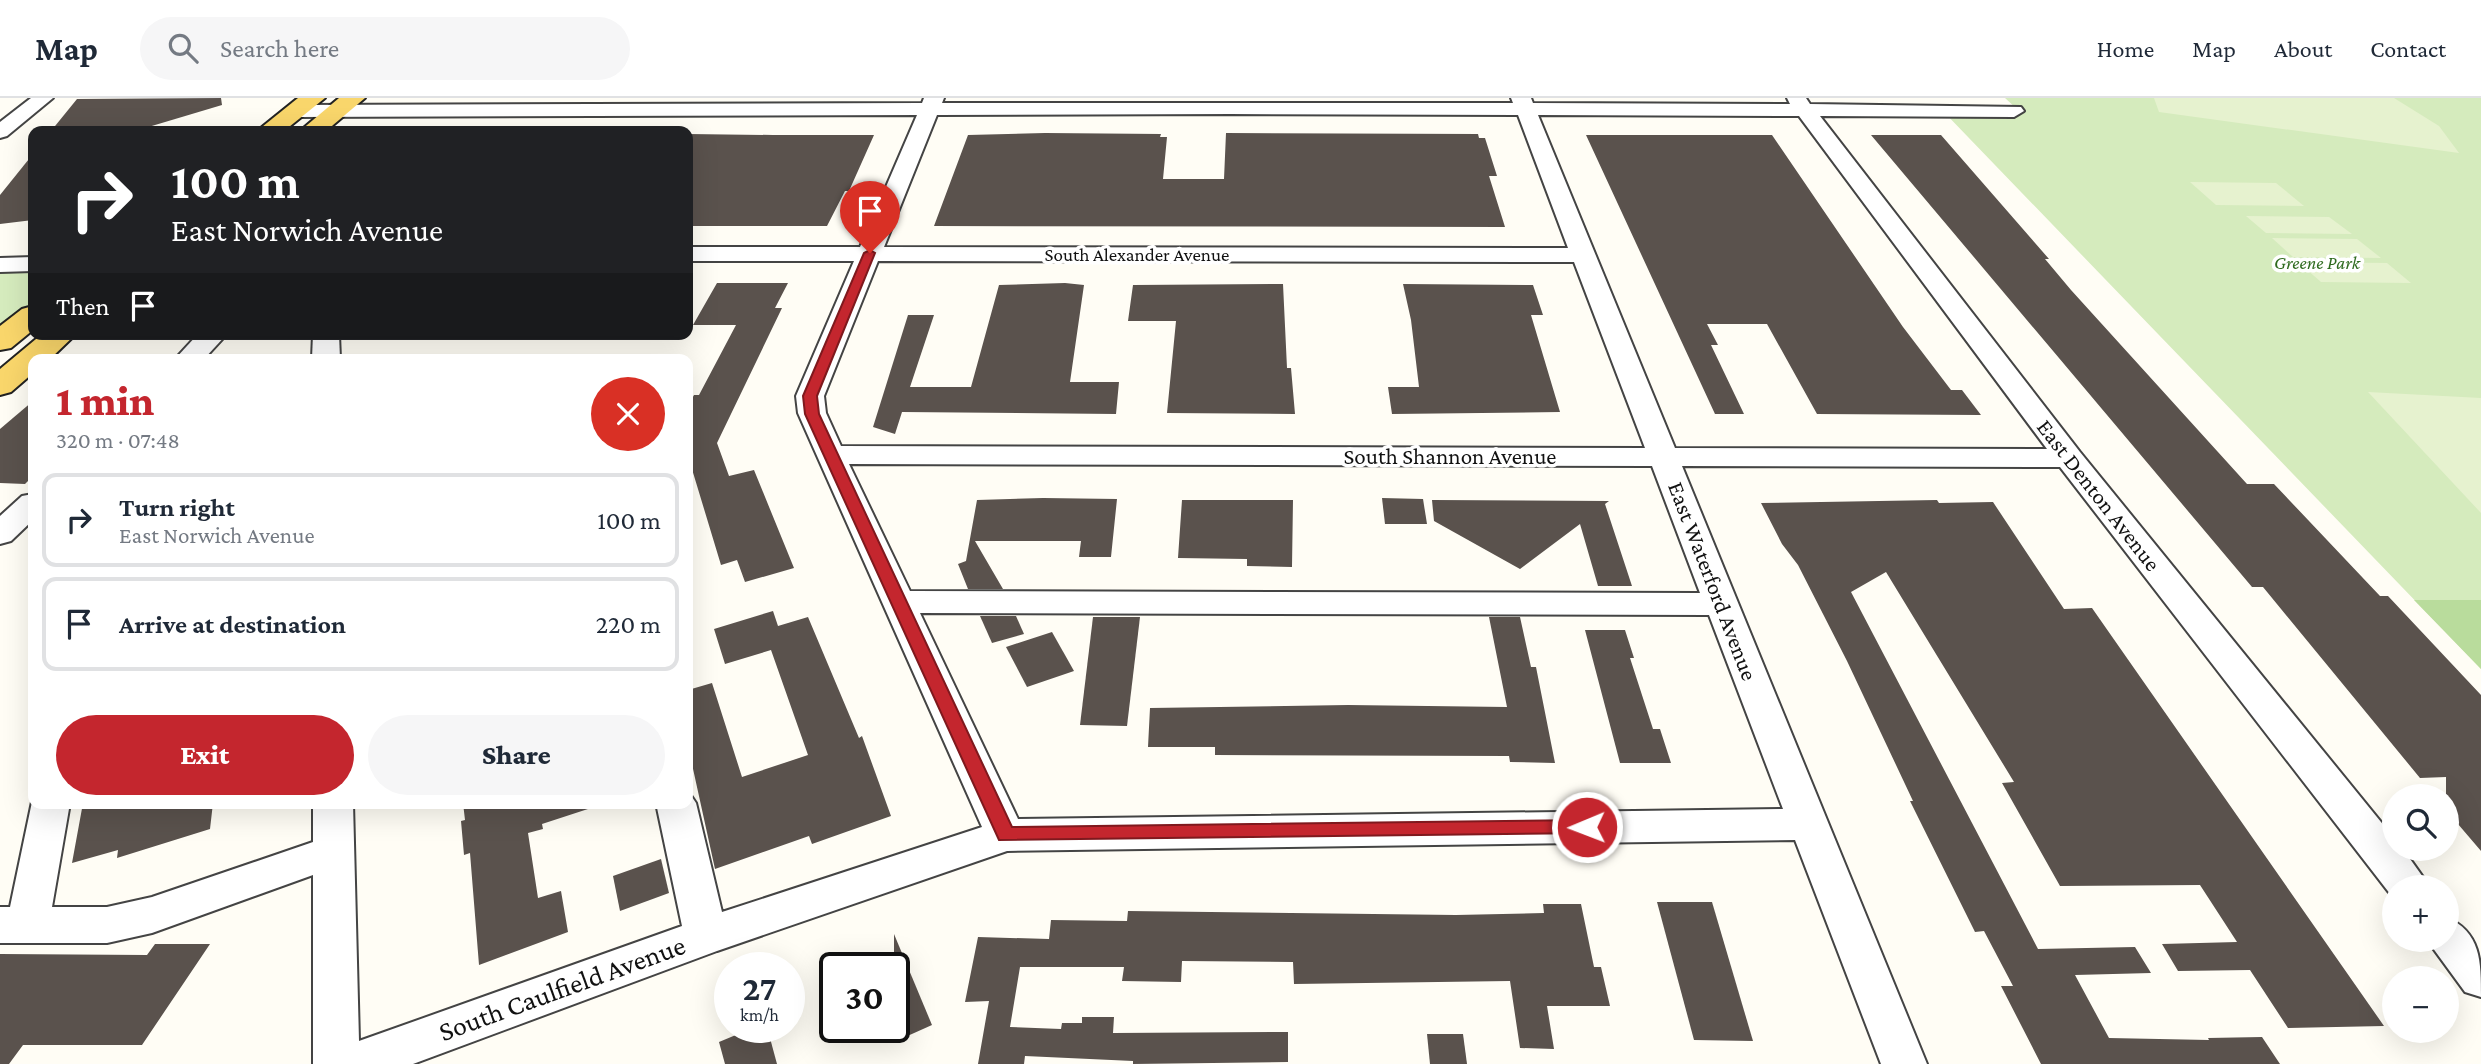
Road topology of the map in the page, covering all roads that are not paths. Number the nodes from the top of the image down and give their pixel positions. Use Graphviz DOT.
graph roads {
  1 [pos="43,98"];
  2 [pos="1231,103"];
  3 [pos="304,104"];
  4 [pos="345,104"];
  5 [pos="487,104"];
  6 [pos="629,104"];
  7 [pos="932,104"];
  8 [pos="1523,104"];
  9 [pos="1800,104"];
  10 [pos="528,109"];
  11 [pos="2014,111"];
  12 [pos="3,126"];
  13 [pos="275,126"];
  14 [pos="318,126"];
  15 [pos="520,126"];
  16 [pos="870,253"];
  17 [pos="693,254"];
  18 [pos="1585,255"];
  19 [pos="28,264"];
  20 [pos="0,265"];
  21 [pos="28,319"];
  22 [pos="54,340"];
  23 [pos="208,340"];
  24 [pos="0,341"];
  25 [pos="37,354"];
  26 [pos="193,354"];
  27 [pos="28,362"];
  28 [pos="0,385"];
  29 [pos="830,455"];
  30 [pos="1665,457"];
  31 [pos="2070,458"];
  32 [pos="898,602"];
  33 [pos="1722,604"];
  34 [pos="48,809"];
  35 [pos="333,809"];
  36 [pos="677,809"];
  37 [pos="1807,824"];
  38 [pos="1006,835"];
  39 [pos="334,851"];
  40 [pos="2400,875"];
  41 [pos="14,925"];
  42 [pos="706,936"];
  43 [pos="2459,950"];
  44 [pos="2481,978"];
  45 [pos="336,1064"];
  46 [pos="355,1064"];
  47 [pos="1904,1064"];
  1 -- 12 [label="street"];
  2 -- 7 [label="street"];
  2 -- 8 [label="street"];
  3 -- 4 [label="street"];
  3 -- 13 [label="main road"];
  4 -- 5 [label="street"];
  4 -- 14 [label="main road"];
  5 -- 10 [label="street"];
  6 -- 7 [label="street"];
  6 -- 10 [label="street"];
  7 -- 16 [label="street"];
  8 -- 9 [label="street"];
  8 -- 18 [label="street, East Waterford Avenue"];
  9 -- 11 [label="street"];
  9 -- 31 [label="street, East Denton Avenue"];
  10 -- 15 [label="street"];
  16 -- 17 [label="street, South Alexander Avenue"];
  16 -- 18 [label="street, South Alexander Avenue"];
  16 -- 29 [label="street"];
  18 -- 30 [label="street, East Waterford Avenue"];
  19 -- 20 [label="street"];
  21 -- 24 [label="main road"];
  22 -- 25 [label="main road"];
  23 -- 26 [label="street"];
  27 -- 28 [label="main road"];
  29 -- 30 [label="street, South Shannon Avenue"];
  29 -- 32 [label="street"];
  30 -- 31 [label="street, South Shannon Avenue"];
  30 -- 33 [label="street, East Waterford Avenue"];
  31 -- 40 [label="street, East Denton Avenue"];
  32 -- 33 [label="street"];
  32 -- 38 [label="street"];
  33 -- 37 [label="street, East Waterford Avenue"];
  34 -- 41 [label="street"];
  35 -- 39 [label="street"];
  36 -- 42 [label="street"];
  37 -- 38 [label="street, South Caulfield Avenue"];
  37 -- 47 [label="street, East Waterford Avenue"];
  38 -- 42 [label="street, South Caulfield Avenue"];
  39 -- 41 [label="street"];
  39 -- 45 [label="street"];
  42 -- 46 [label="street, South Caulfield Avenue"];
  43 -- 44 [label="street"];
}
